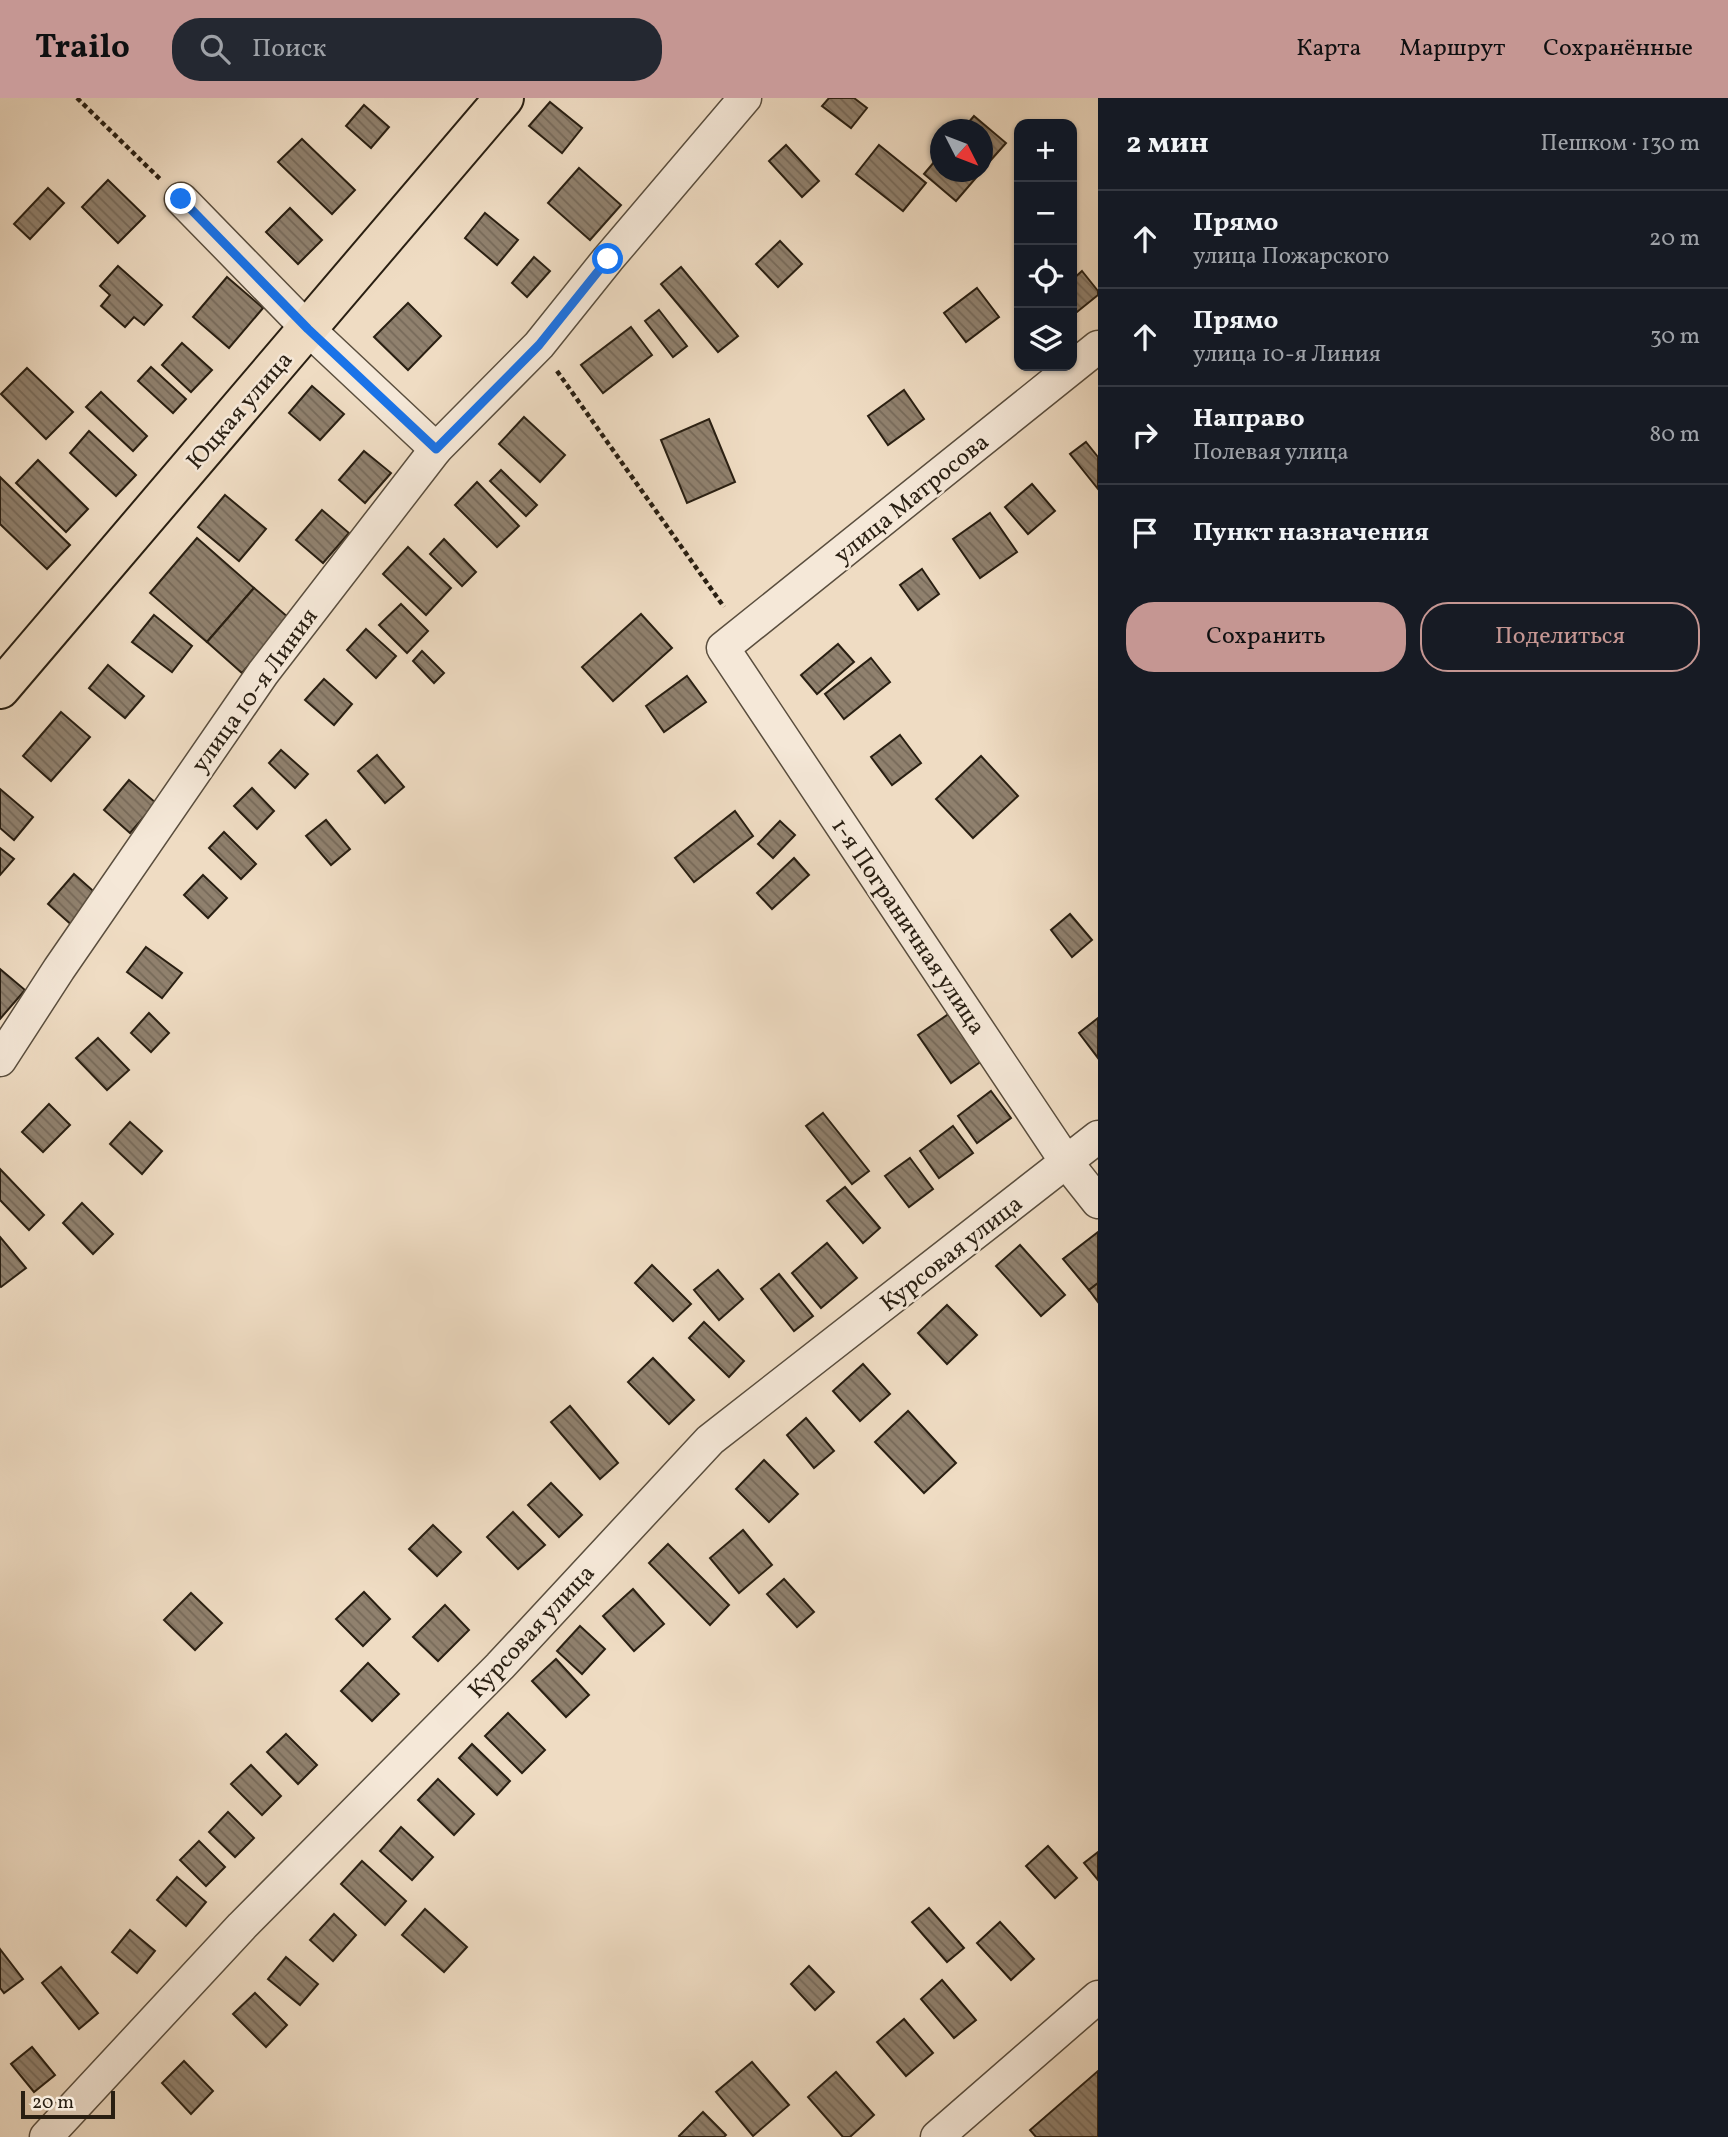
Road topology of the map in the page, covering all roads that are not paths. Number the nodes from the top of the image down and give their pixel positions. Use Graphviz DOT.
graph roads {
  1 [pos="504,98"];
  2 [pos="745,98"];
  3 [pos="181,199"];
  4 [pos="308,329"];
  5 [pos="1098,347"];
  6 [pos="436,449"];
  7 [pos="733,640"];
  8 [pos="0,689"];
  9 [pos="0,1060"];
  10 [pos="1098,1138"];
  11 [pos="1062,1167"];
  12 [pos="1098,1202"];
  13 [pos="1098,1997"];
  14 [pos="952,2132"];
  15 [pos="46,2137"];
  1 -- 4 [label="main road, Юцкая улица"];
  2 -- 6 [label="street, улица 10-я Линия"];
  3 -- 4 [label="street"];
  4 -- 6 [label="street"];
  4 -- 8 [label="main road, Юцкая улица"];
  5 -- 7 [label="street, улица Матросова"];
  6 -- 9 [label="street, улица 10-я Линия"];
  7 -- 11 [label="street, 1-я Пограничная улица"];
  10 -- 11 [label="street, Курсовая улица"];
  11 -- 12 [label="street, 1-я Пограничная улица"];
  11 -- 15 [label="street, Курсовая улица"];
  13 -- 14 [label="street"];
}
